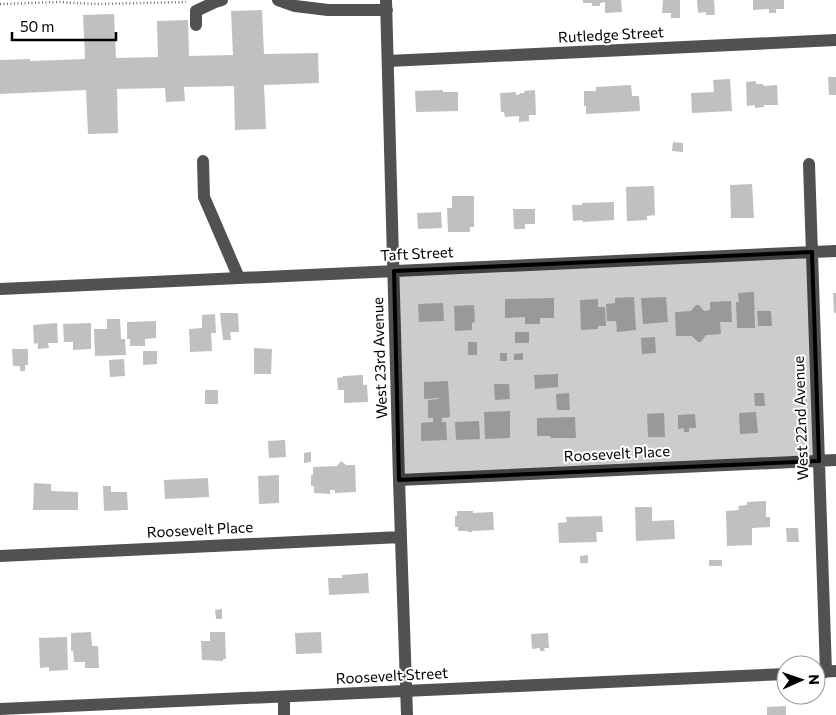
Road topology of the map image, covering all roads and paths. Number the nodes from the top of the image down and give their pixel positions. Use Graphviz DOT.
graph roads {
  1 [pos="222,0"];
  2 [pos="278,0"];
  3 [pos="188,2"];
  4 [pos="0,4"];
  5 [pos="387,5"];
  6 [pos="196,25"];
  7 [pos="836,40"];
  8 [pos="388,61"];
  9 [pos="203,161"];
  10 [pos="809,164"];
  11 [pos="836,251"];
  12 [pos="812,252"];
  13 [pos="394,271"];
  14 [pos="239,278"];
  15 [pos="0,289"];
  16 [pos="836,460"];
  17 [pos="819,461"];
  18 [pos="399,480"];
  19 [pos="401,537"];
  20 [pos="0,556"];
  21 [pos="825,655"];
  22 [pos="776,674"];
  23 [pos="406,691"];
  24 [pos="284,697"];
  25 [pos="0,709"];
  26 [pos="284,715"];
  27 [pos="407,715"];
  1 -- 6 [label="street"];
  2 -- 5 [label="street"];
  3 -- 4 [label="path"];
  5 -- 8 [label="street, West 23rd Avenue"];
  7 -- 8 [label="street, Rutledge Street"];
  8 -- 13 [label="street, West 23rd Avenue"];
  9 -- 14 [label="street"];
  10 -- 12 [label="street, West 22nd Avenue"];
  11 -- 12 [label="street, Taft Street"];
  12 -- 13 [label="street, Taft Street"];
  12 -- 17 [label="street, West 22nd Avenue"];
  13 -- 14 [label="street, Taft Street"];
  13 -- 18 [label="street, West 23rd Avenue"];
  14 -- 15 [label="street, Taft Street"];
  16 -- 17 [label="street, Roosevelt Place"];
  17 -- 18 [label="street, Roosevelt Place"];
  17 -- 21 [label="street, West 22nd Avenue"];
  18 -- 19 [label="street, West 23rd Avenue"];
  19 -- 20 [label="street, Roosevelt Place"];
  19 -- 23 [label="street, West 23rd Avenue"];
  22 -- 23 [label="street, Roosevelt Street"];
  23 -- 24 [label="street, Roosevelt Street"];
  23 -- 27 [label="street, West 23rd Avenue"];
  24 -- 25 [label="street, Roosevelt Street"];
  24 -- 26 [label="street"];
}
